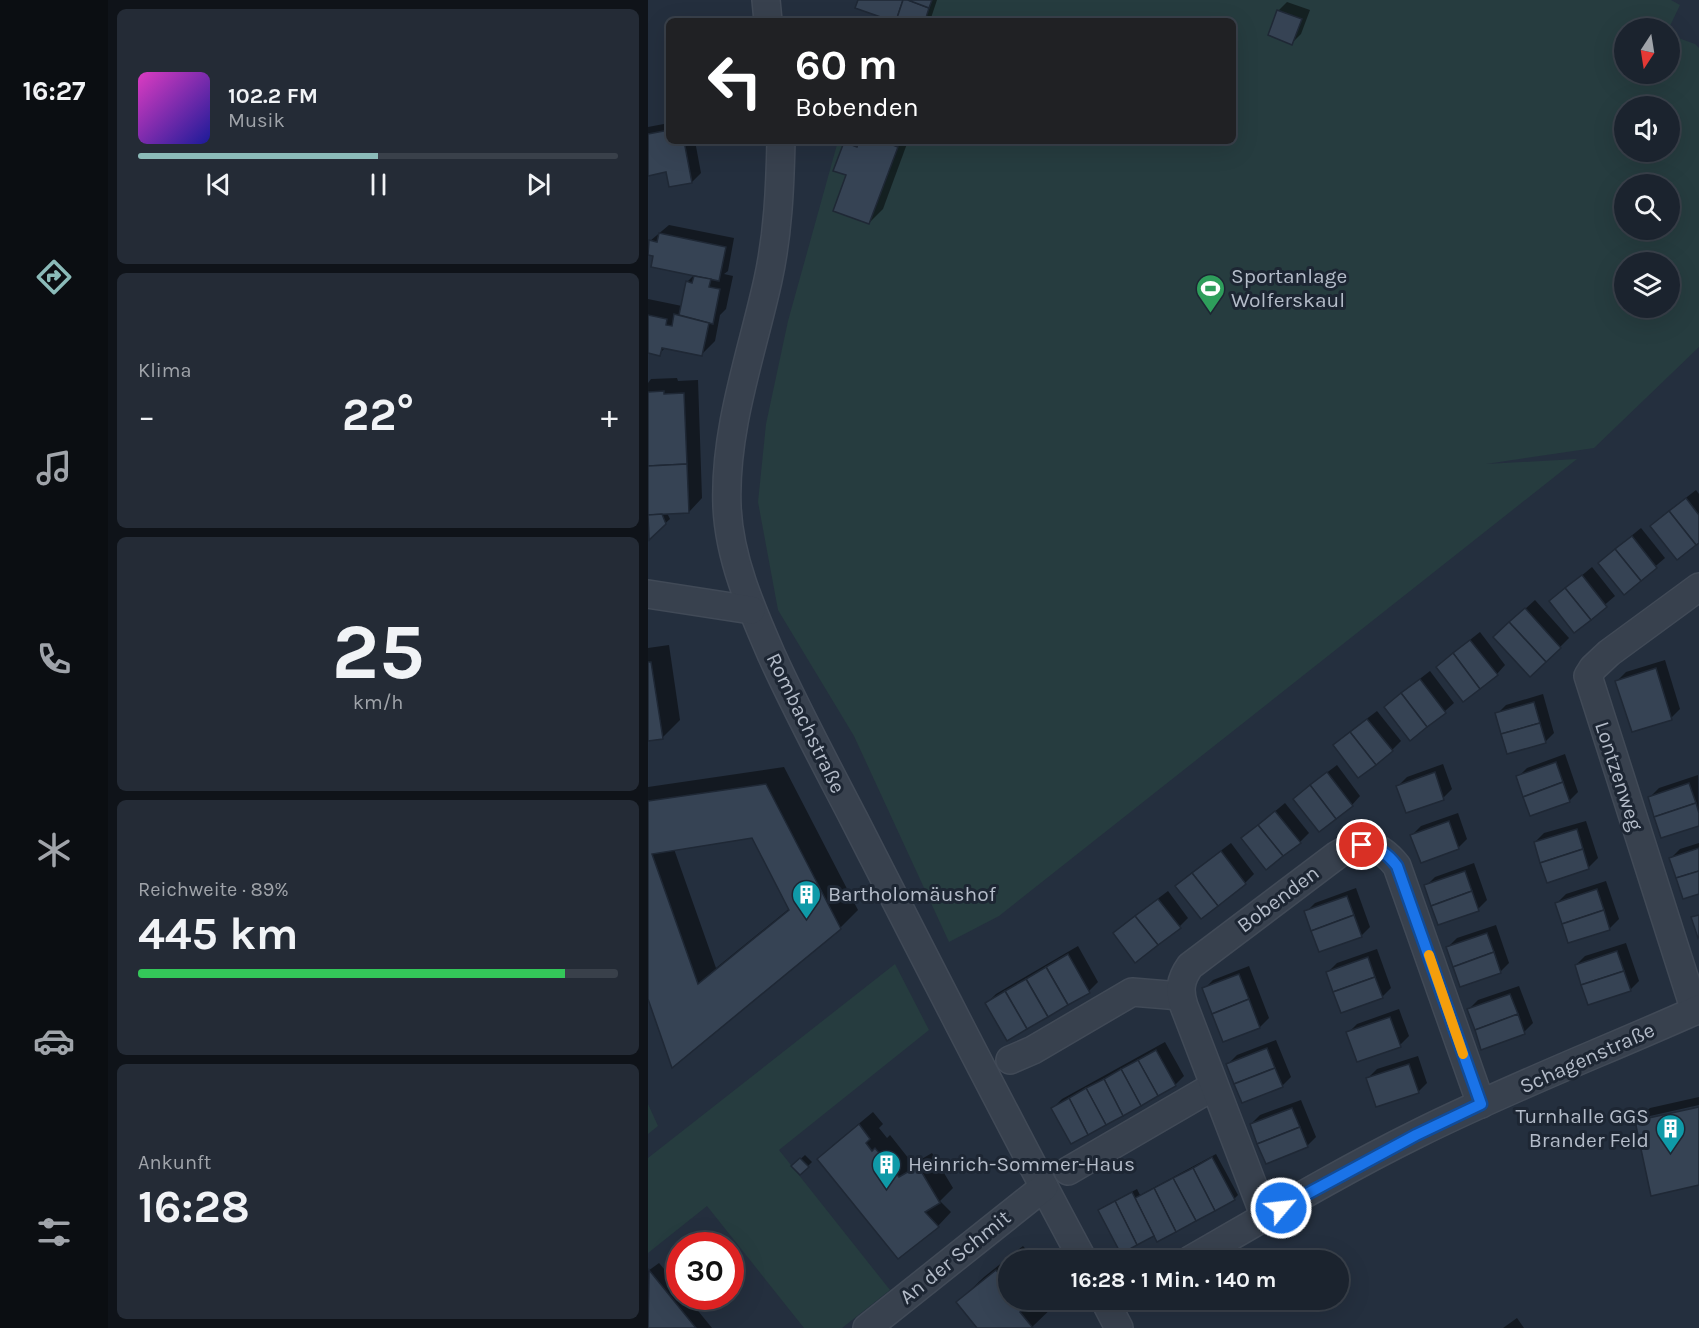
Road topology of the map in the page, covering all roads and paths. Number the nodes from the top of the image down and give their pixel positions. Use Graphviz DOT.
graph roads {
  1 [pos="766,0"];
  2 [pos="768,18"];
  3 [pos="781,144"];
  4 [pos="1699,588"];
  5 [pos="648,594"];
  6 [pos="752,610"];
  7 [pos="1180,996"];
  8 [pos="1697,1010"];
  9 [pos="1011,1060"];
  10 [pos="1214,1086"];
  11 [pos="1481,1104"];
  12 [pos="1068,1172"];
  13 [pos="1044,1187"];
  14 [pos="1265,1216"];
  15 [pos="1078,1250"];
  16 [pos="1208,1250"];
  17 [pos="867,1328"];
  1 -- 2 [label="street"];
  3 -- 6 [label="street, Rombachstraße"];
  4 -- 8 [label="street, Lontzenweg"];
  5 -- 6 [label="street"];
  6 -- 13 [label="street, Rombachstraße"];
  7 -- 9 [label="street"];
  7 -- 10 [label="street"];
  7 -- 11 [label="street, Bobenden"];
  8 -- 11 [label="street, Schagenstraße"];
  10 -- 12 [label="street"];
  10 -- 14 [label="street"];
  11 -- 14 [label="street, Schagenstraße"];
  13 -- 15 [label="street, Rombachstraße"];
  13 -- 17 [label="street, An der Schmit"];
  14 -- 16 [label="street, Schagenstraße"];
}
